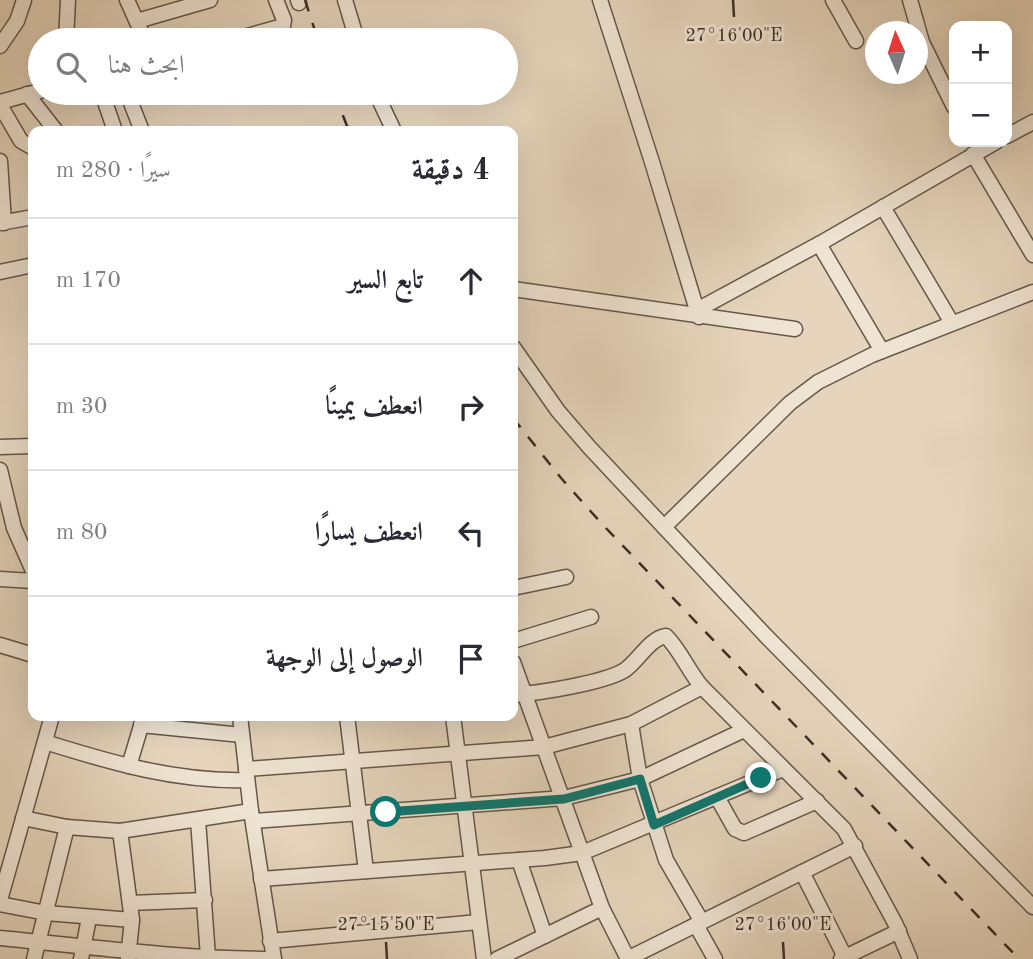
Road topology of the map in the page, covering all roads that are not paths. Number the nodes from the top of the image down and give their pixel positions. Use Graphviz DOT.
graph roads {
  1 [pos="24,0"];
  2 [pos="68,0"];
  3 [pos="127,0"];
  4 [pos="210,0"];
  5 [pos="276,0"];
  6 [pos="345,0"];
  7 [pos="834,0"];
  8 [pos="910,0"];
  9 [pos="603,1"];
  10 [pos="171,5"];
  11 [pos="137,21"];
  12 [pos="67,28"];
  13 [pos="140,28"];
  14 [pos="276,28"];
  15 [pos="353,28"];
  16 [pos="856,41"];
  17 [pos="0,47"];
  18 [pos="28,95"];
  19 [pos="949,97"];
  20 [pos="0,103"];
  21 [pos="41,105"];
  22 [pos="106,105"];
  23 [pos="132,105"];
  24 [pos="382,105"];
  25 [pos="1033,121"];
  26 [pos="53,126"];
  27 [pos="114,126"];
  28 [pos="140,126"];
  29 [pos="392,126"];
  30 [pos="1012,133"];
  31 [pos="28,145"];
  32 [pos="974,149"];
  33 [pos="0,161"];
  34 [pos="883,207"];
  35 [pos="28,218"];
  36 [pos="2,223"];
  37 [pos="819,244"];
  38 [pos="1033,255"];
  39 [pos="28,266"];
  40 [pos="0,272"];
  41 [pos="518,290"];
  42 [pos="1033,292"];
  43 [pos="698,313"];
  44 [pos="952,323"];
  45 [pos="795,329"];
  46 [pos="882,351"];
  47 [pos="518,354"];
  48 [pos="28,446"];
  49 [pos="0,447"];
  50 [pos="1,475"];
  51 [pos="664,527"];
  52 [pos="28,560"];
  53 [pos="566,576"];
  54 [pos="0,579"];
  55 [pos="28,581"];
  56 [pos="518,587"];
  57 [pos="591,617"];
  58 [pos="518,639"];
  59 [pos="0,645"];
  60 [pos="28,653"];
  61 [pos="702,687"];
  62 [pos="519,695"];
  63 [pos="51,721"];
  64 [pos="142,721"];
  65 [pos="241,721"];
  66 [pos="348,721"];
  67 [pos="454,721"];
  68 [pos="631,724"];
  69 [pos="744,730"];
  70 [pos="242,735"];
  71 [pos="46,742"];
  72 [pos="544,747"];
  73 [pos="457,753"];
  74 [pos="353,761"];
  75 [pos="129,766"];
  76 [pos="783,769"];
  77 [pos="247,774"];
  78 [pos="640,779"];
  79 [pos="717,797"];
  80 [pos="564,799"];
  81 [pos="817,800"];
  82 [pos="464,807"];
  83 [pos="360,814"];
  84 [pos="252,816"];
  85 [pos="23,818"];
  86 [pos="198,820"];
  87 [pos="654,825"];
  88 [pos="67,827"];
  89 [pos="120,831"];
  90 [pos="855,846"];
  91 [pos="582,853"];
  92 [pos="519,860"];
  93 [pos="471,864"];
  94 [pos="366,871"];
  95 [pos="802,872"];
  96 [pos="261,879"];
  97 [pos="205,900"];
  98 [pos="0,902"];
  99 [pos="130,902"];
  100 [pos="1033,907"];
  101 [pos="602,908"];
  102 [pos="46,914"];
  103 [pos="89,918"];
  104 [pos="132,920"];
  105 [pos="479,922"];
  106 [pos="699,923"];
  107 [pos="899,931"];
  108 [pos="545,936"];
  109 [pos="0,938"];
  110 [pos="270,941"];
  111 [pos="39,942"];
  112 [pos="83,953"];
  113 [pos="648,954"];
  114 [pos="129,955"];
  115 [pos="173,957"];
  116 [pos="208,957"];
  117 [pos="843,958"];
  118 [pos="34,959"];
  119 [pos="274,959"];
  120 [pos="484,959"];
  121 [pos="497,959"];
  122 [pos="628,959"];
  123 [pos="715,959"];
  124 [pos="910,959"];
  1 -- 17 [label="street"];
  2 -- 12 [label="street"];
  3 -- 11 [label="street"];
  4 -- 10 [label="street"];
  5 -- 14 [label="street"];
  6 -- 15 [label="street"];
  7 -- 16 [label="street"];
  8 -- 19 [label="street"];
  9 -- 43 [label="street"];
  10 -- 11 [label="street"];
  11 -- 13 [label="street"];
  18 -- 20 [label="street"];
  20 -- 31 [label="street"];
  21 -- 26 [label="street"];
  22 -- 27 [label="street"];
  23 -- 28 [label="street"];
  24 -- 29 [label="street"];
  25 -- 30 [label="street"];
  32 -- 34 [label="street"];
  32 -- 38 [label="street"];
  33 -- 36 [label="street"];
  34 -- 37 [label="street"];
  34 -- 44 [label="street"];
  35 -- 36 [label="street"];
  37 -- 43 [label="street"];
  37 -- 46 [label="street"];
  39 -- 40 [label="street"];
  41 -- 43 [label="street"];
  42 -- 44 [label="street"];
  43 -- 45 [label="street"];
  44 -- 46 [label="street"];
  46 -- 51 [label="street"];
  47 -- 51 [label="street"];
  48 -- 49 [label="street"];
  50 -- 52 [label="street"];
  51 -- 100 [label="street"];
  53 -- 56 [label="street"];
  54 -- 55 [label="street"];
  57 -- 58 [label="street"];
  59 -- 60 [label="street"];
  61 -- 62 [label="street"];
  61 -- 68 [label="street"];
  61 -- 69 [label="street"];
  62 -- 72 [label="street"];
  63 -- 71 [label="street"];
  64 -- 70 [label="street"];
  64 -- 75 [label="street"];
  65 -- 70 [label="street"];
  66 -- 74 [label="street"];
  67 -- 73 [label="street"];
  68 -- 72 [label="street"];
  68 -- 78 [label="street"];
  69 -- 76 [label="street"];
  69 -- 78 [label="street"];
  70 -- 77 [label="street"];
  71 -- 75 [label="street"];
  71 -- 85 [label="street"];
  72 -- 73 [label="street"];
  72 -- 80 [label="street"];
  73 -- 74 [label="street"];
  73 -- 82 [label="street"];
  74 -- 77 [label="street"];
  74 -- 83 [label="street"];
  75 -- 77 [label="street"];
  76 -- 79 [label="street"];
  76 -- 81 [label="street"];
  77 -- 84 [label="street"];
  78 -- 80 [label="street"];
  78 -- 87 [label="street"];
  79 -- 81 [label="street"];
  79 -- 87 [label="street"];
  80 -- 82 [label="street"];
  80 -- 91 [label="street"];
  81 -- 90 [label="street"];
  82 -- 83 [label="street"];
  82 -- 93 [label="street"];
  83 -- 84 [label="street"];
  83 -- 94 [label="street"];
  84 -- 86 [label="street"];
  84 -- 96 [label="street"];
  85 -- 88 [label="street"];
  85 -- 98 [label="street"];
  86 -- 89 [label="street"];
  86 -- 97 [label="street"];
  87 -- 91 [label="street"];
  87 -- 106 [label="street"];
  88 -- 89 [label="street"];
  88 -- 102 [label="street"];
  89 -- 99 [label="street"];
  90 -- 95 [label="street"];
  90 -- 107 [label="street"];
  91 -- 92 [label="street"];
  91 -- 101 [label="street"];
  92 -- 93 [label="street"];
  92 -- 108 [label="street"];
  93 -- 94 [label="street"];
  93 -- 105 [label="street"];
  94 -- 96 [label="street"];
  95 -- 106 [label="street"];
  95 -- 117 [label="street"];
  96 -- 110 [label="street"];
  97 -- 99 [label="street"];
  97 -- 116 [label="street"];
  98 -- 102 [label="street"];
  99 -- 104 [label="street"];
  101 -- 108 [label="street"];
  101 -- 122 [label="street"];
  102 -- 103 [label="street"];
  102 -- 111 [label="street"];
  103 -- 104 [label="street"];
  103 -- 112 [label="street"];
  104 -- 114 [label="street"];
  105 -- 110 [label="street"];
  105 -- 120 [label="street"];
  106 -- 113 [label="street"];
  106 -- 123 [label="street"];
  107 -- 117 [label="street"];
  107 -- 124 [label="street"];
  108 -- 121 [label="street"];
  109 -- 111 [label="street"];
  110 -- 119 [label="street"];
  111 -- 112 [label="street"];
  111 -- 118 [label="street"];
  112 -- 114 [label="street"];
  113 -- 122 [label="street"];
  114 -- 115 [label="street"];
  115 -- 116 [label="street"];
  116 -- 119 [label="street"];
}
